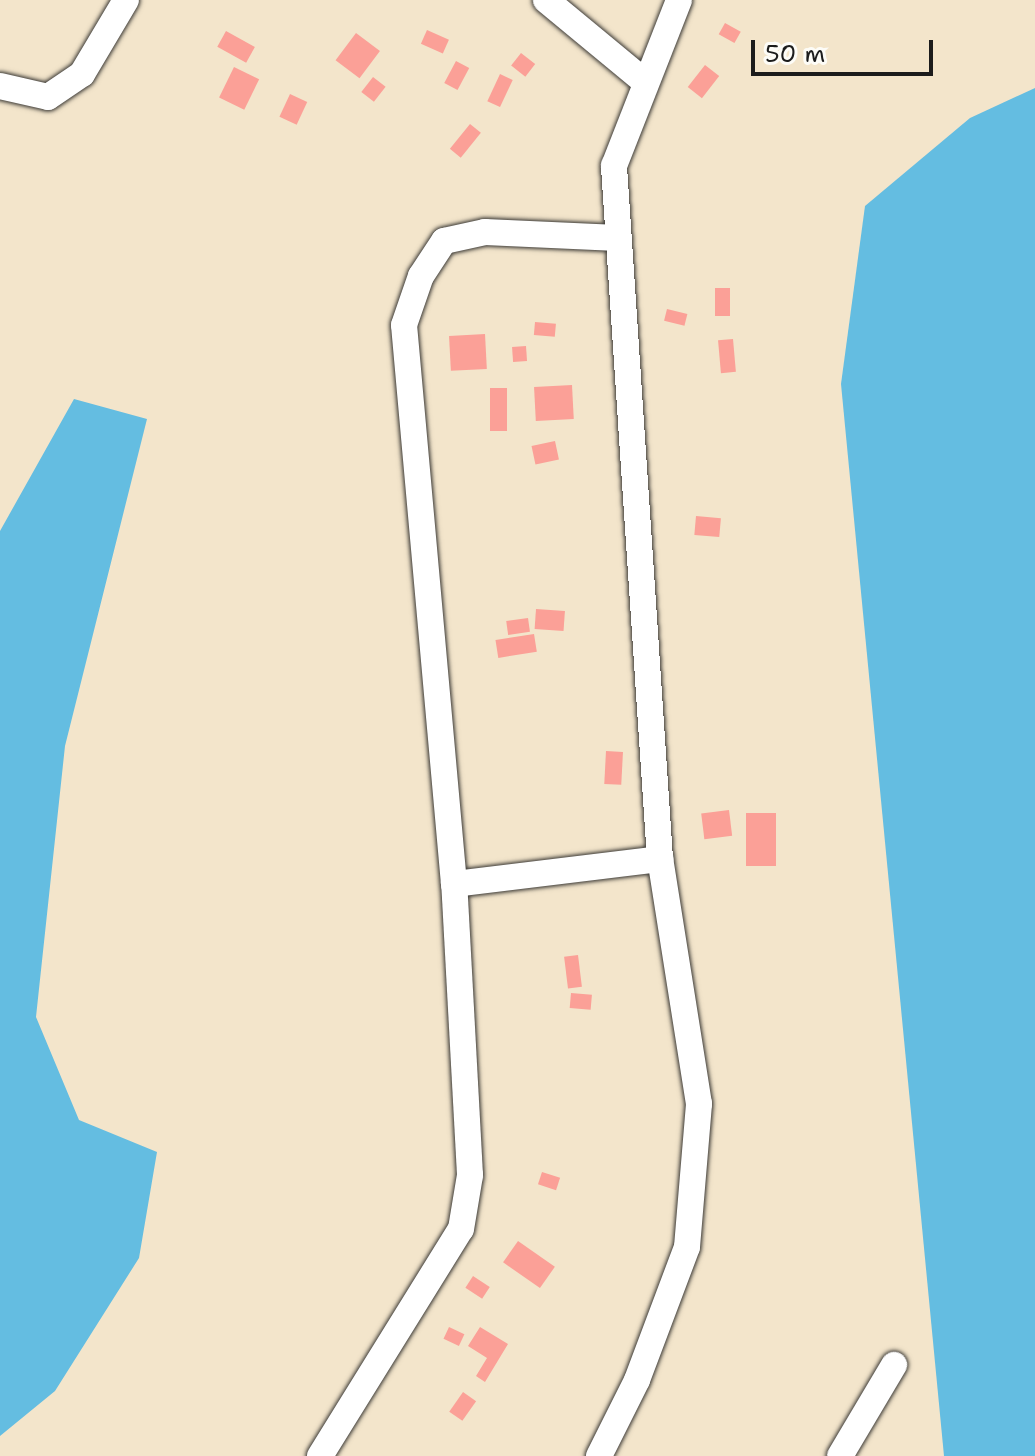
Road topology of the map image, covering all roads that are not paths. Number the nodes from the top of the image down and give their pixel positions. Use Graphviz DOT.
graph roads {
  1 [pos="126,0"];
  2 [pos="546,0"];
  3 [pos="679,0"];
  4 [pos="644,81"];
  5 [pos="0,86"];
  6 [pos="618,238"];
  7 [pos="660,859"];
  8 [pos="454,884"];
  9 [pos="894,1365"];
  10 [pos="320,1456"];
  11 [pos="599,1456"];
  12 [pos="840,1456"];
  1 -- 5 [label="street"];
  2 -- 4 [label="street"];
  3 -- 4 [label="street"];
  4 -- 6 [label="street"];
  6 -- 7 [label="street"];
  6 -- 8 [label="street"];
  7 -- 8 [label="street"];
  7 -- 11 [label="street"];
  8 -- 10 [label="street"];
  9 -- 12 [label="street"];
}
